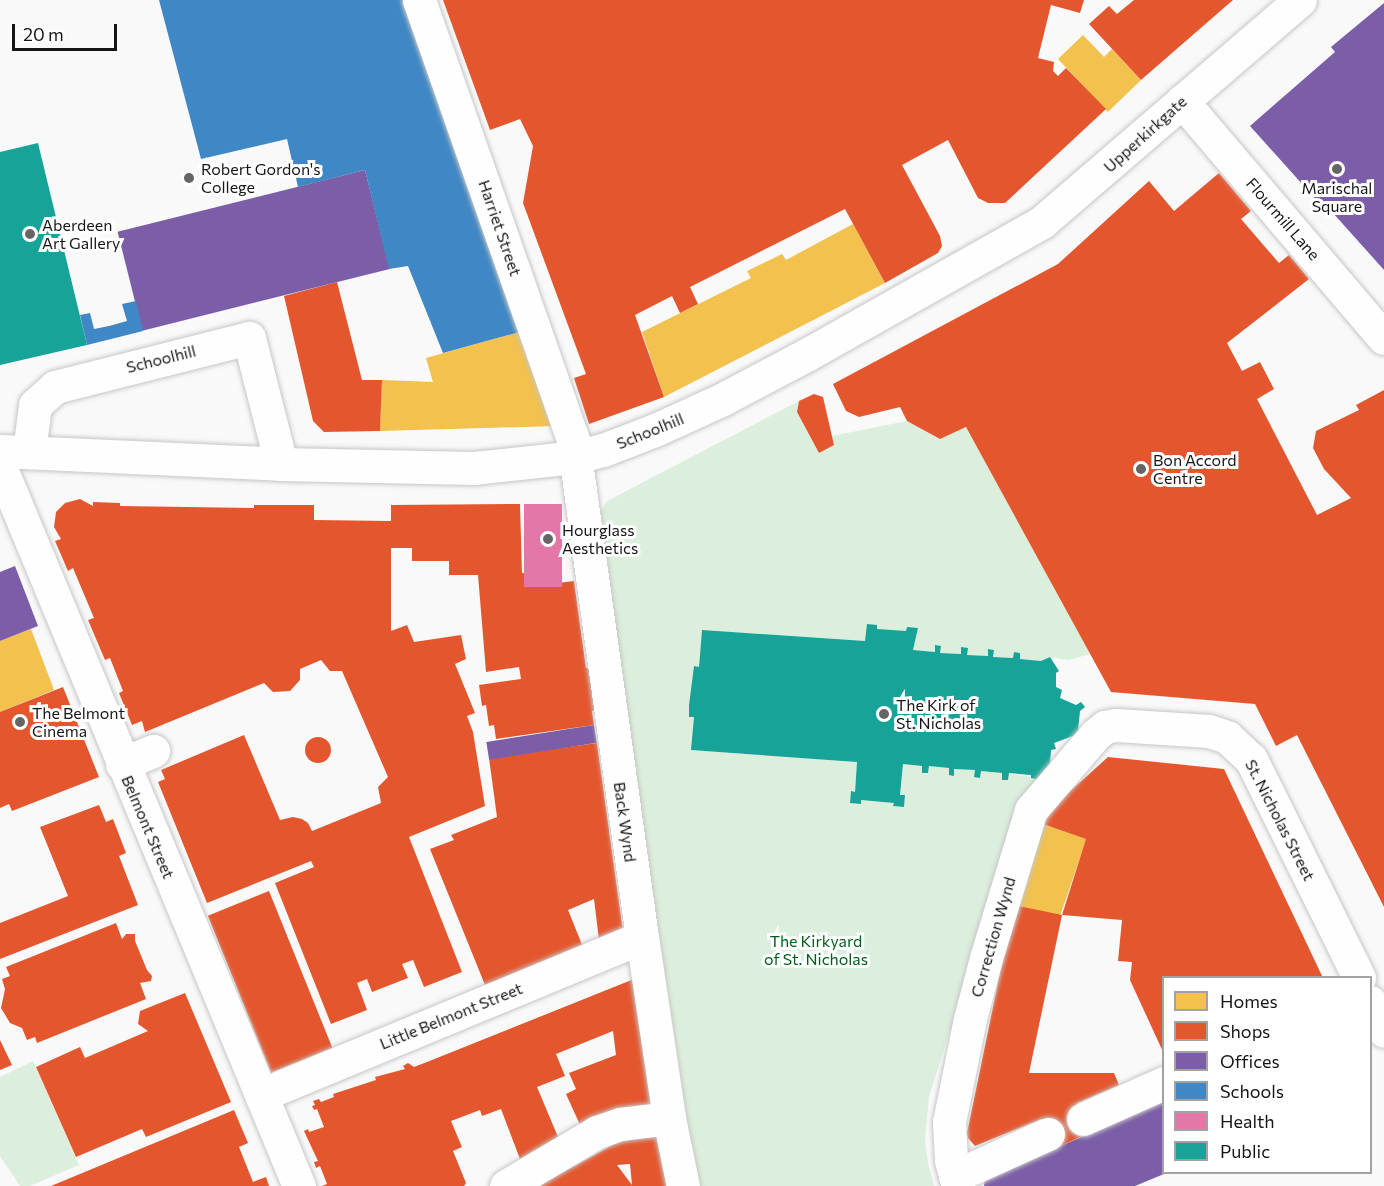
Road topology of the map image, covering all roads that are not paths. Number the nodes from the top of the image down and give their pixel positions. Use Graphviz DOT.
graph roads {
  1 [pos="419,0"];
  2 [pos="1300,0"];
  3 [pos="1182,101"];
  4 [pos="982,256"];
  5 [pos="1384,338"];
  6 [pos="15,452"];
  7 [pos="576,457"];
  8 [pos="281,464"];
  9 [pos="0,466"];
  10 [pos="1116,725"];
  11 [pos="153,751"];
  12 [pos="122,764"];
  13 [pos="642,937"];
  14 [pos="1358,976"];
  15 [pos="1372,1004"];
  16 [pos="1384,1031"];
  17 [pos="1162,1084"];
  18 [pos="261,1095"];
  19 [pos="669,1118"];
  20 [pos="1083,1119"];
  21 [pos="1048,1134"];
  22 [pos="957,1181"];
  23 [pos="299,1186"];
  24 [pos="506,1186"];
  25 [pos="683,1186"];
  1 -- 7 [label="street, Harriet Street"];
  2 -- 3 [label="street, Upperkirkgate"];
  3 -- 4 [label="street, Upperkirkgate"];
  3 -- 5 [label="street, Flourmill Lane"];
  4 -- 7 [label="street, Schoolhill"];
  6 -- 8 [label="street, Schoolhill"];
  6 -- 8 [label="street, Schoolhill"];
  7 -- 8 [label="street, Schoolhill"];
  7 -- 13 [label="street, Back Wynd"];
  9 -- 12 [label="street, Belmont Street"];
  10 -- 14 [label="street, St. Nicholas Street"];
  10 -- 22 [label="street, Correction Wynd"];
  11 -- 12 [label="street"];
  12 -- 18 [label="street, Belmont Street"];
  13 -- 18 [label="street, Little Belmont Street"];
  13 -- 19 [label="street, Back Wynd"];
  15 -- 16 [label="street"];
  17 -- 20 [label="street"];
  18 -- 23 [label="street, Belmont Street"];
  19 -- 24 [label="street"];
  19 -- 25 [label="street, Back Wynd"];
  21 -- 22 [label="street"];
}
